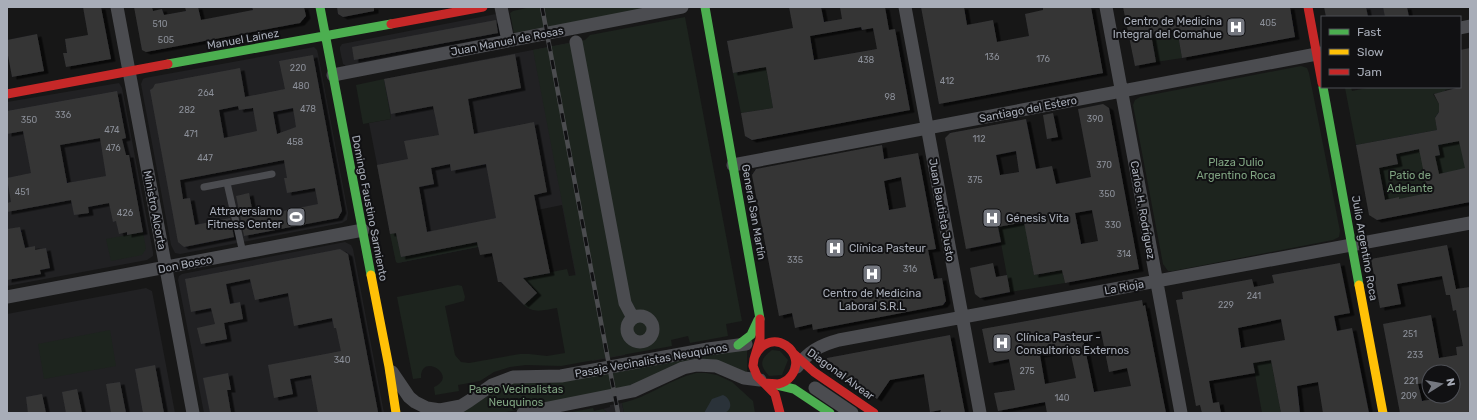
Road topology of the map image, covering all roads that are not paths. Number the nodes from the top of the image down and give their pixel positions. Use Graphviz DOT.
graph roads {
  1 [pos="117,7"];
  2 [pos="320,7"];
  3 [pos="483,7"];
  4 [pos="501,7"];
  5 [pos="682,7"];
  6 [pos="705,7"];
  7 [pos="905,7"];
  8 [pos="1106,7"];
  9 [pos="1308,7"];
  10 [pos="325,36"];
  11 [pos="508,41"];
  12 [pos="576,42"];
  13 [pos="1319,54"];
  14 [pos="129,71"];
  15 [pos="1321,73"];
  16 [pos="333,75"];
  17 [pos="1323,88"];
  18 [pos="1121,91"];
  19 [pos="7,94"];
  20 [pos="927,128"];
  21 [pos="733,165"];
  22 [pos="272,174"];
  23 [pos="227,183"];
  24 [pos="204,187"];
  25 [pos="1470,223"];
  26 [pos="363,230"];
  27 [pos="1352,245"];
  28 [pos="243,253"];
  29 [pos="166,267"];
  30 [pos="1156,282"];
  31 [pos="7,297"];
  32 [pos="759,308"];
  33 [pos="633,318"];
  34 [pos="962,318"];
  35 [pos="759,341"];
  36 [pos="774,342"];
  37 [pos="738,345"];
  38 [pos="754,356"];
  39 [pos="798,357"];
  40 [pos="389,367"];
  41 [pos="792,376"];
  42 [pos="763,382"];
  43 [pos="777,385"];
  44 [pos="810,385"];
  45 [pos="193,413"];
  46 [pos="396,413"];
  47 [pos="523,413"];
  48 [pos="780,413"];
  49 [pos="830,413"];
  50 [pos="852,413"];
  51 [pos="874,413"];
  52 [pos="980,413"];
  53 [pos="1181,413"];
  54 [pos="1383,413"];
  1 -- 14 [label="street, Ministro Alcorta"];
  2 -- 10 [label="main road, Domingo Faustino Sarmiento"];
  3 -- 10 [label="main road, Manuel Lainez"];
  4 -- 11 [label="street"];
  5 -- 11 [label="street, Juan Manuel de Rosas"];
  6 -- 21 [label="main road, General San Martín"];
  7 -- 20 [label="street, Juan Bautista Justo"];
  8 -- 18 [label="street, Carlos H. Rodríguez"];
  9 -- 13 [label="main road"];
  10 -- 14 [label="main road, Manuel Lainez"];
  10 -- 16 [label="main road, Domingo Faustino Sarmiento"];
  11 -- 16 [label="street, Juan Manuel de Rosas"];
  12 -- 33 [label="street"];
  13 -- 15 [label="main road"];
  13 -- 18 [label="street, Santiago del Estero"];
  14 -- 19 [label="main road, Manuel Lainez"];
  14 -- 29 [label="street, Ministro Alcorta"];
  16 -- 26 [label="main road, Domingo Faustino Sarmiento"];
  17 -- 27 [label="main road, Julio Argentino Roca"];
  18 -- 20 [label="street, Santiago del Estero"];
  18 -- 30 [label="street, Carlos H. Rodríguez"];
  20 -- 21 [label="street, Santiago del Estero"];
  20 -- 34 [label="street, Juan Bautista Justo"];
  21 -- 32 [label="main road, General San Martín"];
  22 -- 23 [label="lane"];
  23 -- 24 [label="lane"];
  23 -- 28 [label="lane"];
  25 -- 27 [label="street, La Rioja"];
  26 -- 28 [label="street, Don Bosco"];
  26 -- 40 [label="main road, Domingo Faustino Sarmiento"];
  27 -- 30 [label="street, La Rioja"];
  27 -- 54 [label="main road, Julio Argentino Roca"];
  28 -- 29 [label="street, Don Bosco"];
  29 -- 31 [label="street, Don Bosco"];
  29 -- 45 [label="street, Ministro Alcorta"];
  30 -- 34 [label="street, La Rioja"];
  30 -- 53 [label="street, Carlos H. Rodríguez"];
  32 -- 35 [label="main road, General San Martín"];
  32 -- 37 [label="main road"];
  34 -- 39 [label="street, La Rioja"];
  34 -- 52 [label="street, Juan Bautista Justo"];
  35 -- 36 [label="street, Pasaje Vecinalistas Neuquinos"];
  35 -- 37 [label="street, Pasaje Vecinalistas Neuquinos"];
  35 -- 38 [label="main road, General San Martín"];
  36 -- 38 [label="main road"];
  36 -- 39 [label="main road, Diagonal Alvear"];
  37 -- 40 [label="street, Pasaje Vecinalistas Neuquinos"];
  38 -- 42 [label="main road, General San Martín"];
  39 -- 41 [label="street, La Rioja"];
  39 -- 44 [label="main road, Diagonal Alvear"];
  40 -- 46 [label="main road, Domingo Faustino Sarmiento"];
  41 -- 43 [label="main road"];
  42 -- 43 [label="main road, Diagonal Alvear"];
  42 -- 47 [label="street, Pasaje Vecinalistas Neuquinos"];
  42 -- 48 [label="main road, General San Martín"];
  43 -- 44 [label="main road, Diagonal Alvear"];
  44 -- 49 [label="main road, Diagonal Alvear"];
  44 -- 50 [label="street"];
  44 -- 51 [label="main road, Diagonal Alvear"];
}
